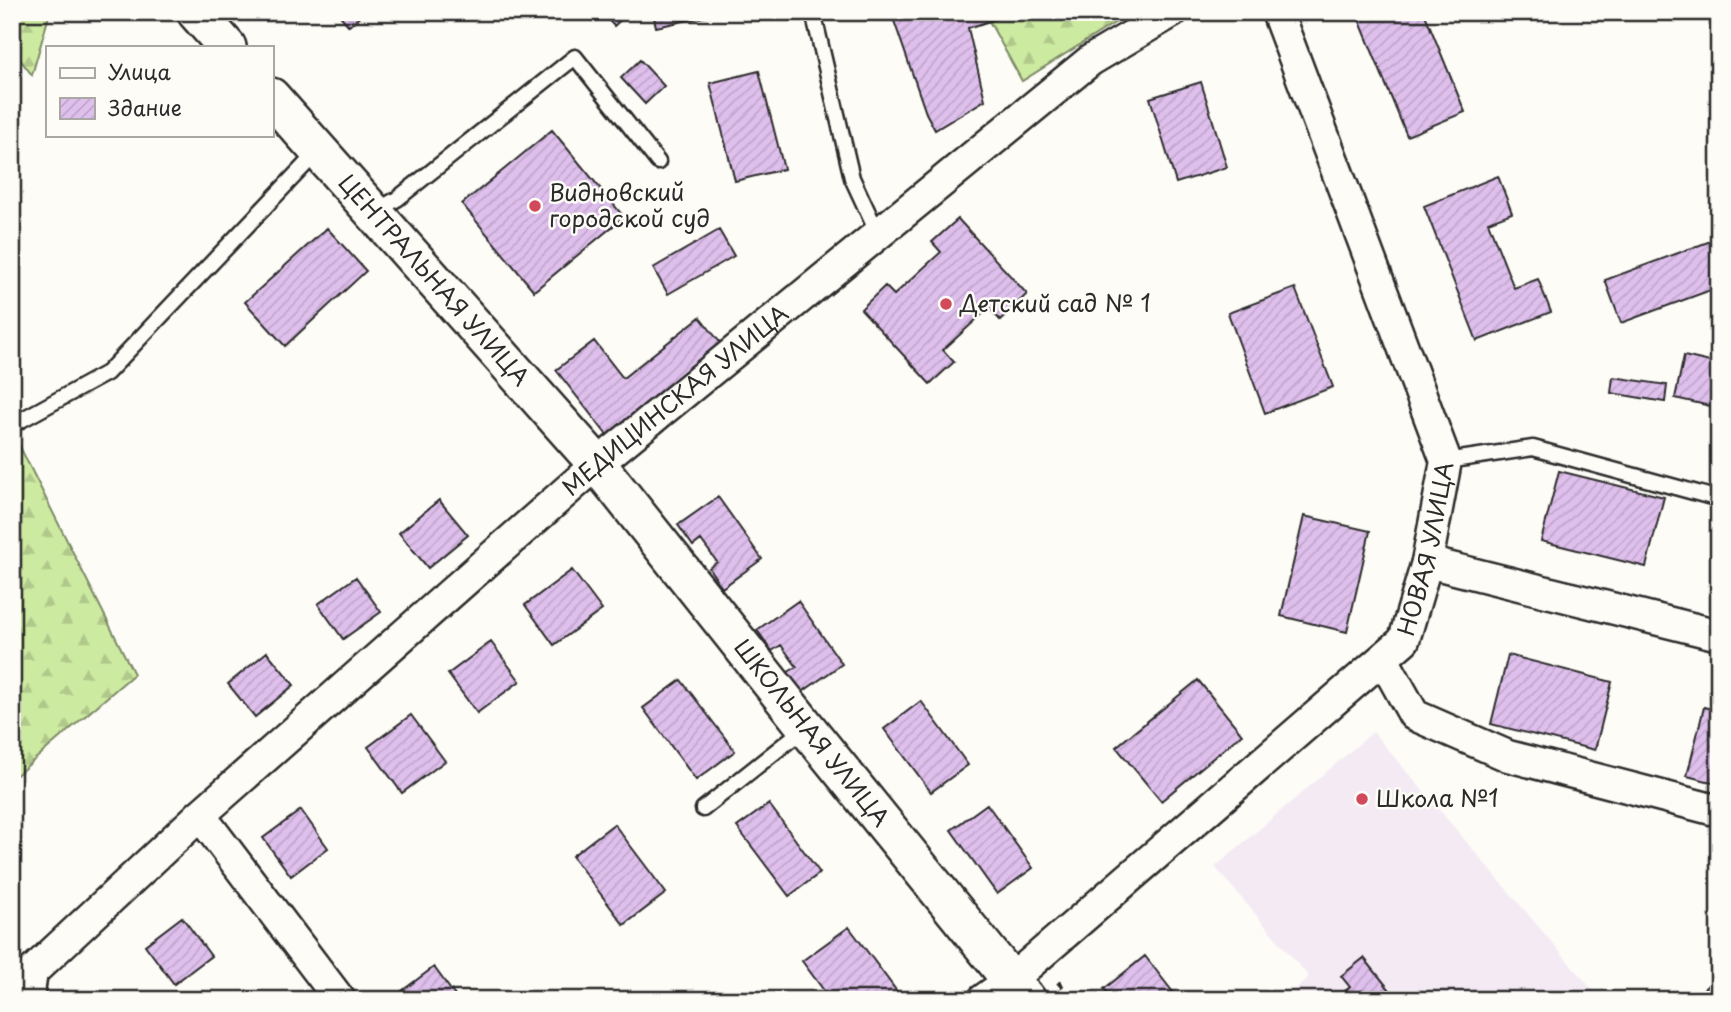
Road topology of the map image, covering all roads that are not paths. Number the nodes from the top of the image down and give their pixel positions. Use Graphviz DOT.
graph roads {
  1 [pos="195,12"];
  2 [pos="813,12"];
  3 [pos="1172,12"];
  4 [pos="1277,12"];
  5 [pos="226,46"];
  6 [pos="273,99"];
  7 [pos="319,150"];
  8 [pos="658,162"];
  9 [pos="374,212"];
  10 [pos="878,234"];
  11 [pos="12,425"];
  12 [pos="1446,461"];
  13 [pos="597,464"];
  14 [pos="1719,499"];
  15 [pos="1427,562"];
  16 [pos="1719,635"];
  17 [pos="1383,659"];
  18 [pos="806,727"];
  19 [pos="703,809"];
  20 [pos="1719,811"];
  21 [pos="200,815"];
  22 [pos="30,986"];
  23 [pos="1719,987"];
  24 [pos="1007,993"];
  25 [pos="340,1000"];
  26 [pos="1704,1000"];
  1 -- 5 [label="street"];
  2 -- 10 [label="lane"];
  3 -- 10 [label="street, МЕДИЦИНСКАЯ УЛИЦА"];
  4 -- 12 [label="street, НОВАЯ УЛИЦА"];
  6 -- 7 [label="street, ЦЕНТРАЛЬНАЯ УЛИЦА"];
  7 -- 9 [label="street, ЦЕНТРАЛЬНАЯ УЛИЦА"];
  7 -- 11 [label="lane"];
  8 -- 9 [label="lane"];
  9 -- 13 [label="street, ЦЕНТРАЛЬНАЯ УЛИЦА"];
  10 -- 13 [label="street, МЕДИЦИНСКАЯ УЛИЦА"];
  12 -- 14 [label="lane"];
  12 -- 15 [label="street, НОВАЯ УЛИЦА"];
  13 -- 18 [label="street, ШКОЛЬНАЯ УЛИЦА"];
  13 -- 21 [label="street, МЕДИЦИНСКАЯ УЛИЦА"];
  15 -- 16 [label="street"];
  15 -- 17 [label="street, НОВАЯ УЛИЦА"];
  17 -- 20 [label="street"];
  17 -- 24 [label="street, НОВАЯ УЛИЦА"];
  18 -- 19 [label="lane"];
  18 -- 24 [label="street, ШКОЛЬНАЯ УЛИЦА"];
  21 -- 22 [label="street, МЕДИЦИНСКАЯ УЛИЦА"];
  21 -- 25 [label="street"];
  23 -- 26 [label="lane"];
}
